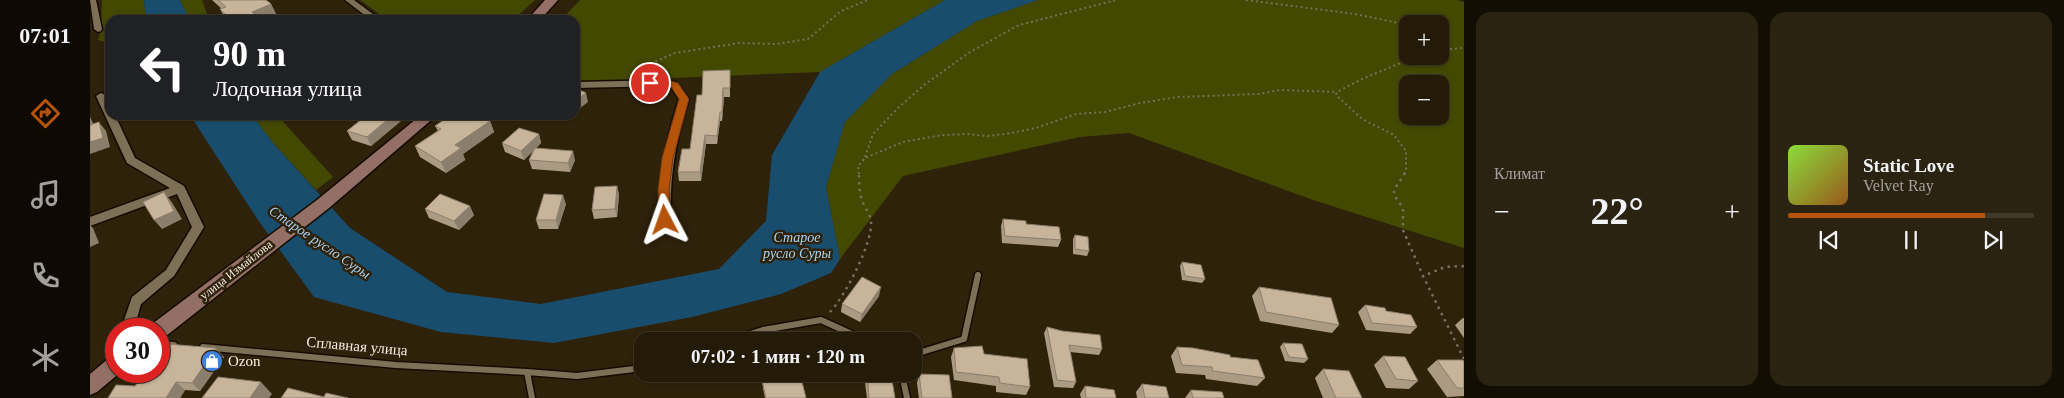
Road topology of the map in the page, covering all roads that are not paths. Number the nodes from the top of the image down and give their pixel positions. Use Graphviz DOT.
graph roads {
  1 [pos="92,0"];
  2 [pos="349,0"];
  3 [pos="552,0"];
  4 [pos="370,15"];
  5 [pos="538,15"];
  6 [pos="98,29"];
  7 [pos="580,85"];
  8 [pos="101,96"];
  9 [pos="105,105"];
  10 [pos="112,120"];
  11 [pos="424,120"];
  12 [pos="180,189"];
  13 [pos="665,220"];
  14 [pos="90,222"];
  15 [pos="978,274"];
  16 [pos="131,318"];
  17 [pos="170,322"];
  18 [pos="756,332"];
  19 [pos="847,332"];
  20 [pos="170,345"];
  21 [pos="186,346"];
  22 [pos="196,347"];
  23 [pos="922,352"];
  24 [pos="634,369"];
  25 [pos="527,372"];
  26 [pos="105,373"];
  27 [pos="903,382"];
  28 [pos="90,386"];
  29 [pos="532,398"];
  30 [pos="906,398"];
  1 -- 6 [label="street"];
  2 -- 4 [label="street"];
  3 -- 5 [label="main road"];
  7 -- 13 [label="street"];
  8 -- 9 [label="street"];
  10 -- 12 [label="street"];
  11 -- 17 [label="main road, улица Измайлова"];
  12 -- 14 [label="street"];
  12 -- 16 [label="street"];
  15 -- 23 [label="lane"];
  18 -- 19 [label="lane"];
  20 -- 21 [label="lane"];
  22 -- 25 [label="lane, Сплавная улица"];
  24 -- 25 [label="lane, Сплавная улица"];
  25 -- 29 [label="lane"];
  26 -- 28 [label="main road"];
  27 -- 30 [label="lane"];
}
